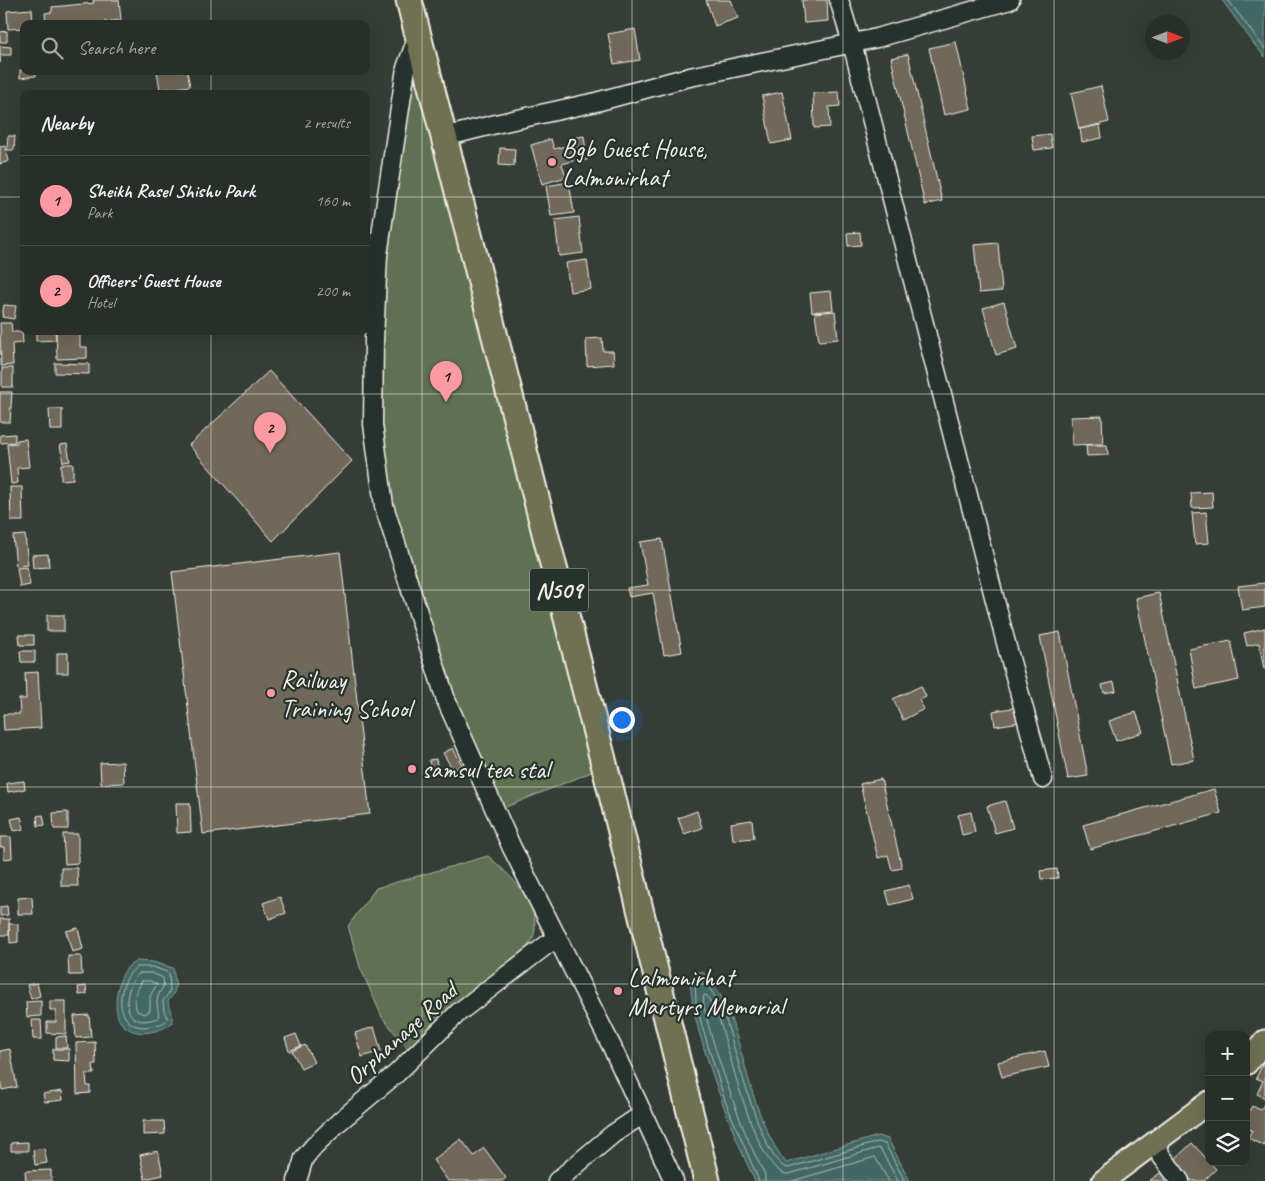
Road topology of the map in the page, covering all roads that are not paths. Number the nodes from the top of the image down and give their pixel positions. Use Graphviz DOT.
graph roads {
  1 [pos="409,0"];
  2 [pos="839,0"];
  3 [pos="1010,0"];
  4 [pos="418,36"];
  5 [pos="852,43"];
  6 [pos="444,137"];
  7 [pos="1043,779"];
  8 [pos="557,938"];
  9 [pos="1265,1041"];
  10 [pos="1250,1059"];
  11 [pos="1205,1105"];
  12 [pos="643,1114"];
  13 [pos="1157,1139"];
  14 [pos="297,1181"];
  15 [pos="557,1181"];
  16 [pos="674,1181"];
  17 [pos="707,1181"];
  18 [pos="1103,1181"];
  19 [pos="1180,1181"];
  1 -- 4 [label="highway, N509"];
  2 -- 5 [label="street"];
  3 -- 5 [label="street"];
  4 -- 6 [label="highway, N509"];
  4 -- 8 [label="street"];
  5 -- 6 [label="street"];
  5 -- 7 [label="street"];
  6 -- 17 [label="highway, N509"];
  8 -- 12 [label="street"];
  8 -- 14 [label="street, Orphanage Road"];
  9 -- 10 [label="main road"];
  11 -- 13 [label="main road"];
  12 -- 15 [label="street"];
  12 -- 16 [label="street"];
  13 -- 18 [label="main road"];
  13 -- 19 [label="street"];
}
